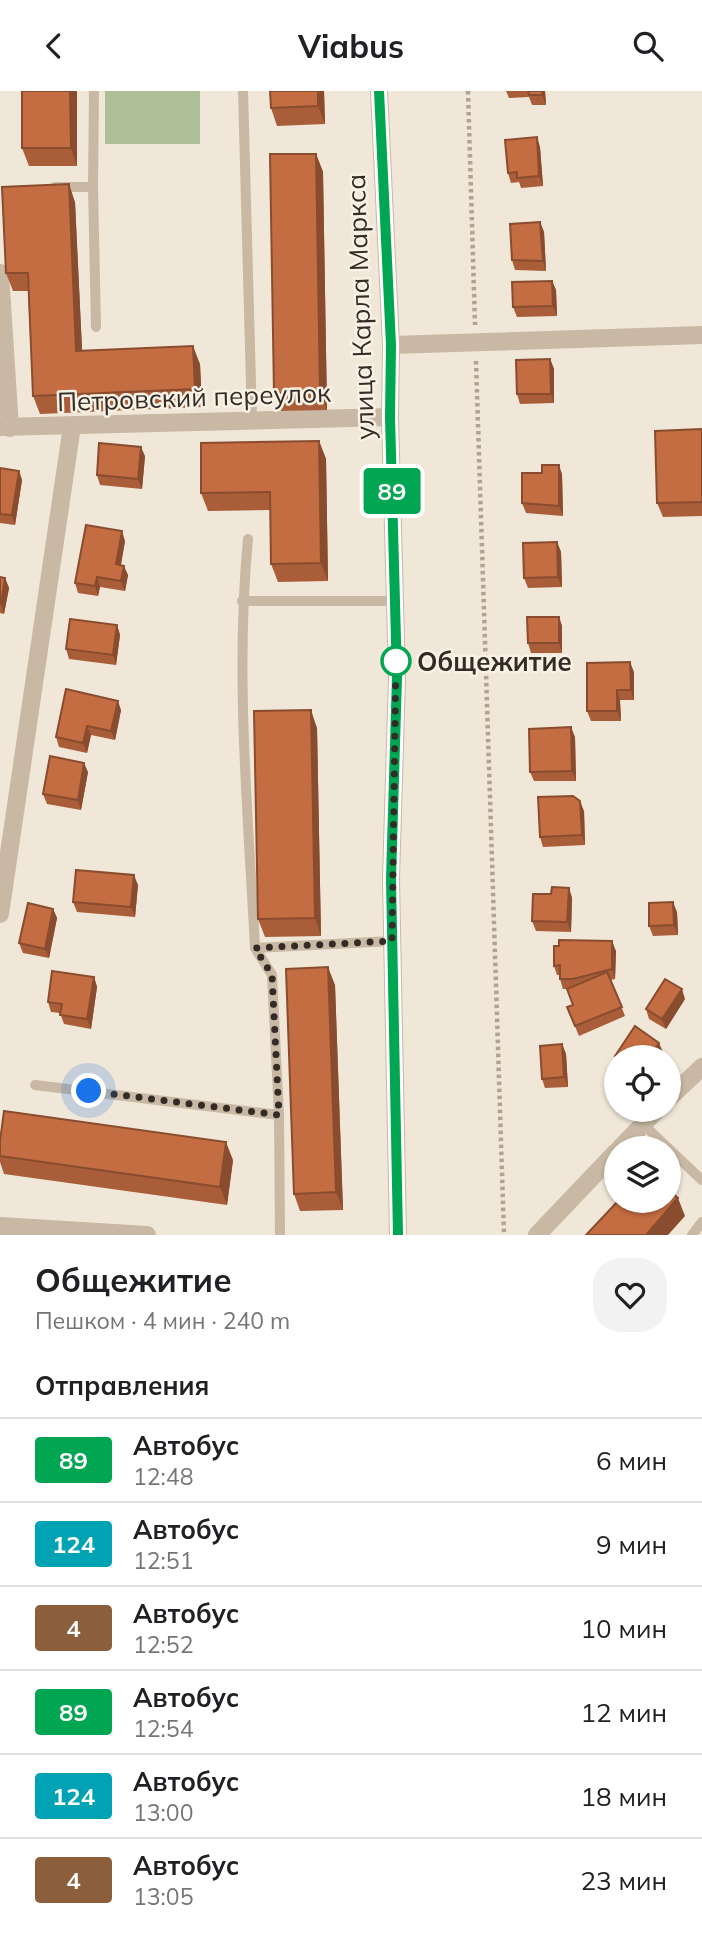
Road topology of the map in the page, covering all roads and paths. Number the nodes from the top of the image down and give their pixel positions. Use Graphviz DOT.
graph roads {
  1 [pos="94,91"];
  2 [pos="243,91"];
  3 [pos="379,91"];
  4 [pos="468,91"];
  5 [pos="40,187"];
  6 [pos="93,187"];
  7 [pos="0,273"];
  8 [pos="96,327"];
  9 [pos="702,335"];
  10 [pos="476,342"];
  11 [pos="391,345"];
  12 [pos="390,417"];
  13 [pos="252,421"];
  14 [pos="72,426"];
  15 [pos="5,428"];
  16 [pos="248,539"];
  17 [pos="242,601"];
  18 [pos="394,601"];
  19 [pos="0,914"];
  20 [pos="392,941"];
  21 [pos="255,948"];
  22 [pos="702,1067"];
  23 [pos="35,1084"];
  24 [pos="681,1087"];
  25 [pos="279,1115"];
  26 [pos="643,1124"];
  27 [pos="632,1136"];
  28 [pos="656,1136"];
  29 [pos="681,1160"];
  30 [pos="604,1165"];
  31 [pos="702,1180"];
  32 [pos="702,1222"];
  33 [pos="0,1226"];
  34 [pos="147,1235"];
  35 [pos="280,1235"];
  36 [pos="398,1235"];
  37 [pos="504,1235"];
  38 [pos="537,1235"];
  39 [pos="692,1235"];
  1 -- 6 [label="lane"];
  2 -- 13 [label="lane"];
  3 -- 11 [label="street, улица Карла Маркса"];
  4 -- 10 [label="path"];
  5 -- 6 [label="lane"];
  6 -- 8 [label="lane"];
  7 -- 15 [label="street"];
  9 -- 10 [label="street"];
  10 -- 11 [label="street"];
  10 -- 37 [label="path"];
  11 -- 12 [label="street, улица Карла Маркса"];
  12 -- 13 [label="street, Петровский переулок"];
  12 -- 18 [label="street, улица Карла Маркса"];
  13 -- 14 [label="street, Петровский переулок"];
  14 -- 15 [label="street, Петровский переулок"];
  14 -- 19 [label="street"];
  16 -- 17 [label="lane"];
  17 -- 18 [label="lane"];
  17 -- 21 [label="lane"];
  18 -- 20 [label="street, улица Карла Маркса"];
  20 -- 21 [label="lane"];
  20 -- 36 [label="street, улица Карла Маркса"];
  21 -- 25 [label="lane"];
  22 -- 24 [label="street"];
  23 -- 25 [label="lane"];
  25 -- 35 [label="lane"];
  26 -- 27 [label="street"];
  26 -- 28 [label="lane"];
  29 -- 31 [label="lane"];
  30 -- 38 [label="street"];
  32 -- 39 [label="lane"];
  33 -- 34 [label="street"];
}
